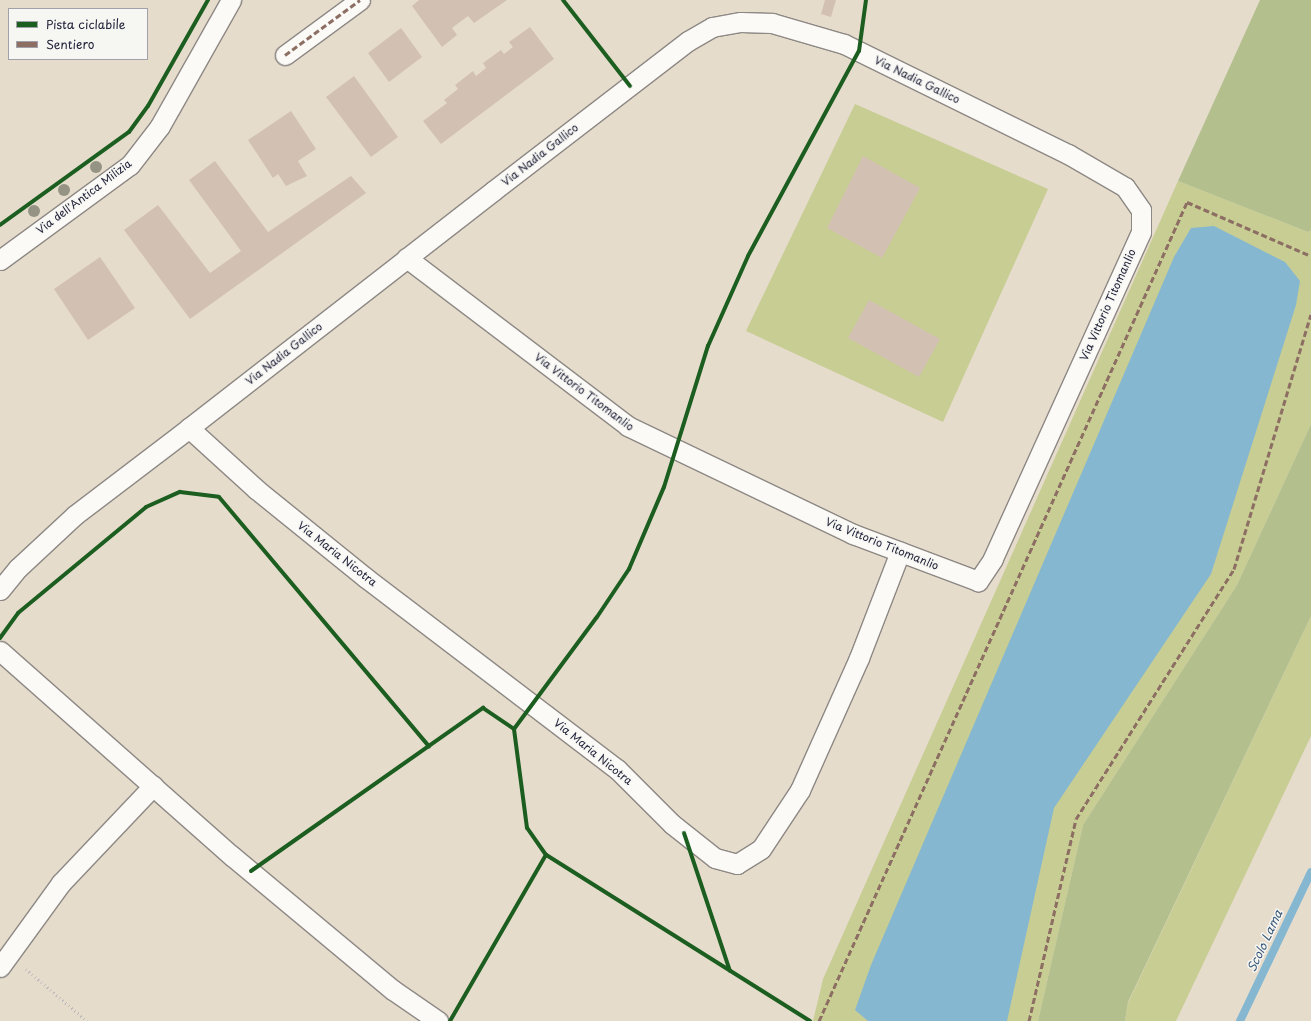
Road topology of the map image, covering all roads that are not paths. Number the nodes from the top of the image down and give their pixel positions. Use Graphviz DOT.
graph roads {
  1 [pos="231,0"];
  2 [pos="360,0"];
  3 [pos="285,55"];
  4 [pos="1141,210"];
  5 [pos="408,258"];
  6 [pos="0,260"];
  7 [pos="189,428"];
  8 [pos="900,552"];
  9 [pos="0,590"];
  10 [pos="0,651"];
  11 [pos="153,786"];
  12 [pos="5,961"];
  13 [pos="438,1021"];
  1 -- 6 [label="street, Via dell'Antica Milizia"];
  2 -- 3 [label="street"];
  4 -- 5 [label="street, Via Nadia Gallico"];
  4 -- 8 [label="street, Via Vittorio Titomanlio"];
  5 -- 7 [label="street, Via Nadia Gallico"];
  5 -- 8 [label="street, Via Vittorio Titomanlio"];
  7 -- 8 [label="street, Via Maria Nicotra"];
  7 -- 9 [label="street, Via Nadia Gallico"];
  10 -- 11 [label="street"];
  11 -- 12 [label="street"];
  11 -- 13 [label="street"];
}
